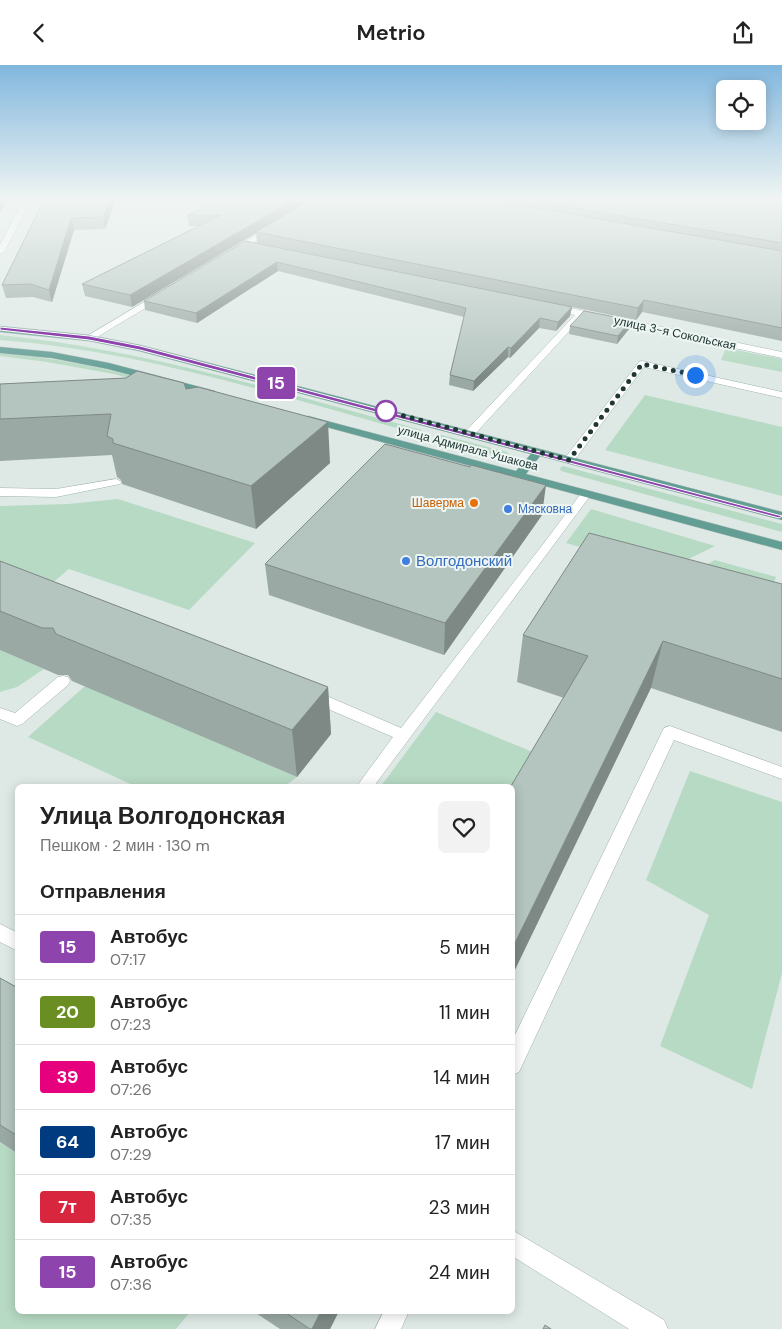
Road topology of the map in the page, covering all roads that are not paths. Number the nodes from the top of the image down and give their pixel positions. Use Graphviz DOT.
graph roads {
  1 [pos="169,290"];
  2 [pos="543,305"];
  3 [pos="581,313"];
  4 [pos="0,329"];
  5 [pos="89,338"];
  6 [pos="0,350"];
  7 [pos="782,355"];
  8 [pos="782,395"];
  9 [pos="223,396"];
  10 [pos="300,417"];
  11 [pos="470,433"];
  12 [pos="538,452"];
  13 [pos="569,460"];
  14 [pos="518,476"];
  15 [pos="116,482"];
  16 [pos="0,492"];
  17 [pos="586,494"];
  18 [pos="782,516"];
  19 [pos="782,545"];
  20 [pos="63,681"];
  21 [pos="294,689"];
  22 [pos="0,713"];
  23 [pos="403,735"];
  24 [pos="782,773"];
  25 [pos="366,784"];
  26 [pos="0,932"];
  27 [pos="15,941"];
  28 [pos="515,1059"];
  29 [pos="515,1245"];
  30 [pos="396,1314"];
  31 [pos="388,1329"];
  32 [pos="655,1329"];
  1 -- 5 [label="street"];
  2 -- 3 [label="street, улица 3-я Сокольская"];
  3 -- 7 [label="street, улица 3-я Сокольская"];
  3 -- 11 [label="street"];
  4 -- 5 [label="main road, улица Адмирала Ушакова"];
  5 -- 11 [label="main road, улица Адмирала Ушакова"];
  6 -- 9 [label="main road"];
  8 -- 13 [label="street"];
  10 -- 14 [label="main road, улица Адмирала Ушакова"];
  11 -- 12 [label="main road, улица Адмирала Ушакова"];
  12 -- 13 [label="main road, улица Адмирала Ушакова"];
  12 -- 14 [label="main road"];
  13 -- 18 [label="main road, улица Адмирала Ушакова"];
  14 -- 17 [label="main road, улица Адмирала Ушакова"];
  15 -- 16 [label="street"];
  17 -- 19 [label="main road, улица Адмирала Ушакова"];
  17 -- 23 [label="street"];
  20 -- 22 [label="street"];
  21 -- 23 [label="street"];
  23 -- 25 [label="street"];
  24 -- 28 [label="street"];
  26 -- 27 [label="street"];
  29 -- 32 [label="street"];
  30 -- 31 [label="street"];
}
